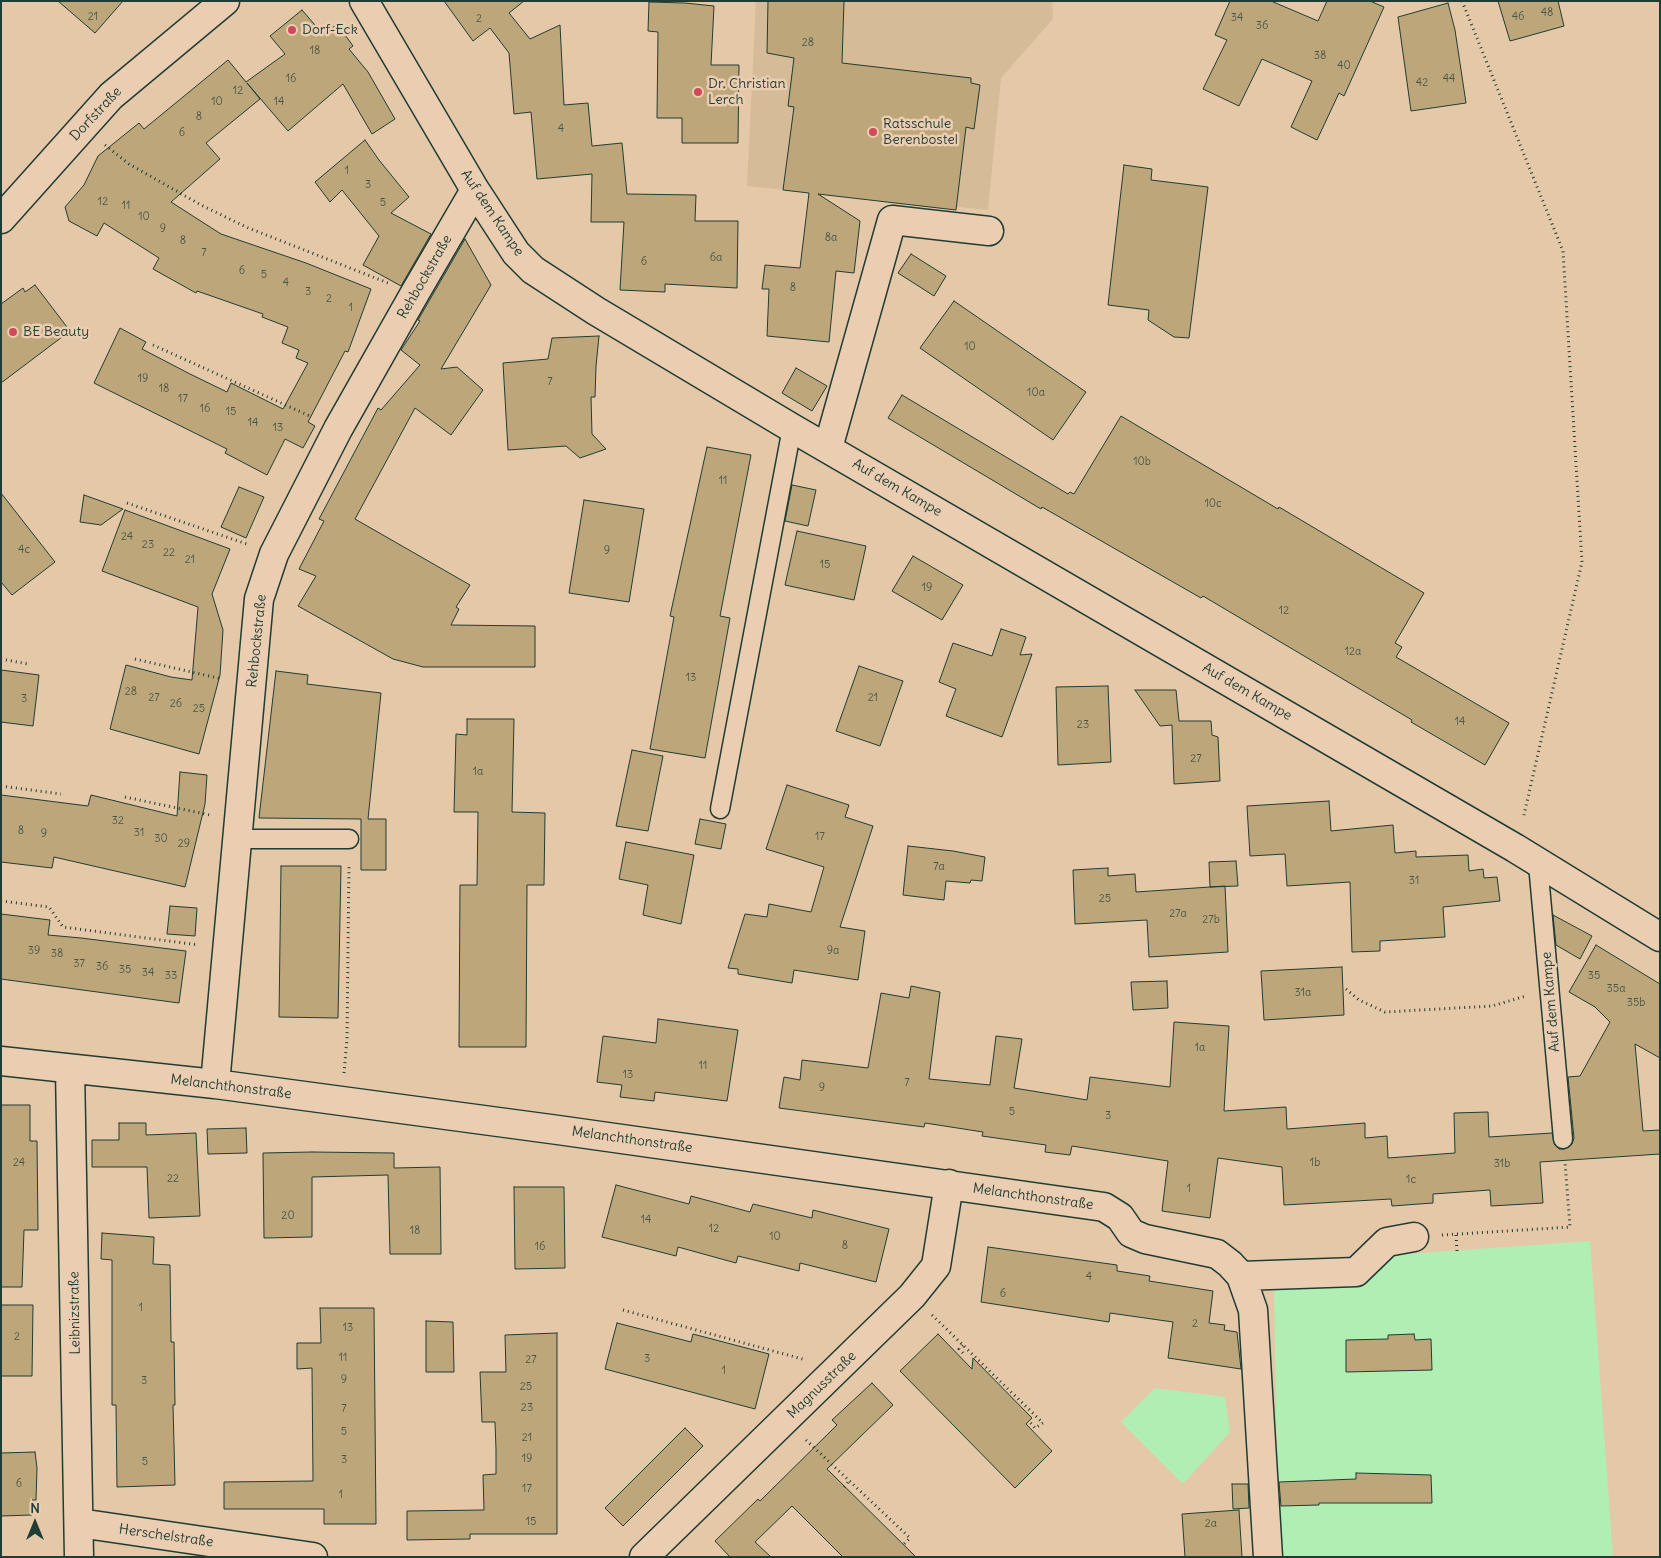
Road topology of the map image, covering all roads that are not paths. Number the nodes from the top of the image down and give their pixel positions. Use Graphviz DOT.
graph roads {
  1 [pos="225,1"];
  2 [pos="364,1"];
  3 [pos="475,190"];
  4 [pos="1,220"];
  5 [pos="989,231"];
  6 [pos="792,428"];
  7 [pos="828,448"];
  8 [pos="720,808"];
  9 [pos="238,830"];
  10 [pos="349,838"];
  11 [pos="1538,864"];
  12 [pos="1660,937"];
  13 [pos="1,1060"];
  14 [pos="70,1069"];
  15 [pos="215,1084"];
  16 [pos="1563,1140"];
  17 [pos="949,1184"];
  18 [pos="1414,1237"];
  19 [pos="1241,1276"];
  20 [pos="79,1523"];
  21 [pos="79,1557"];
  22 [pos="313,1557"];
  23 [pos="644,1557"];
  24 [pos="1268,1557"];
  1 -- 4 [label="street, Dorfstraße"];
  2 -- 3 [label="street, Auf dem Kampe"];
  3 -- 6 [label="street, Auf dem Kampe"];
  3 -- 9 [label="street, Rehbockstraße"];
  5 -- 7 [label="street"];
  6 -- 7 [label="street, Auf dem Kampe"];
  6 -- 8 [label="lane"];
  7 -- 11 [label="street, Auf dem Kampe"];
  9 -- 10 [label="lane"];
  9 -- 15 [label="street, Rehbockstraße"];
  11 -- 12 [label="street, Auf dem Kampe"];
  11 -- 16 [label="lane, Auf dem Kampe"];
  13 -- 14 [label="street, Melanchthonstraße"];
  14 -- 15 [label="street, Melanchthonstraße"];
  14 -- 20 [label="street, Leibnizstraße"];
  15 -- 17 [label="street, Melanchthonstraße"];
  17 -- 19 [label="street, Melanchthonstraße"];
  17 -- 23 [label="street, Magnusstraße"];
  18 -- 19 [label="street"];
  19 -- 24 [label="street, Melanchthonstraße"];
  20 -- 21 [label="street, Leibnizstraße"];
  20 -- 22 [label="street, Herschelstraße"];
}
